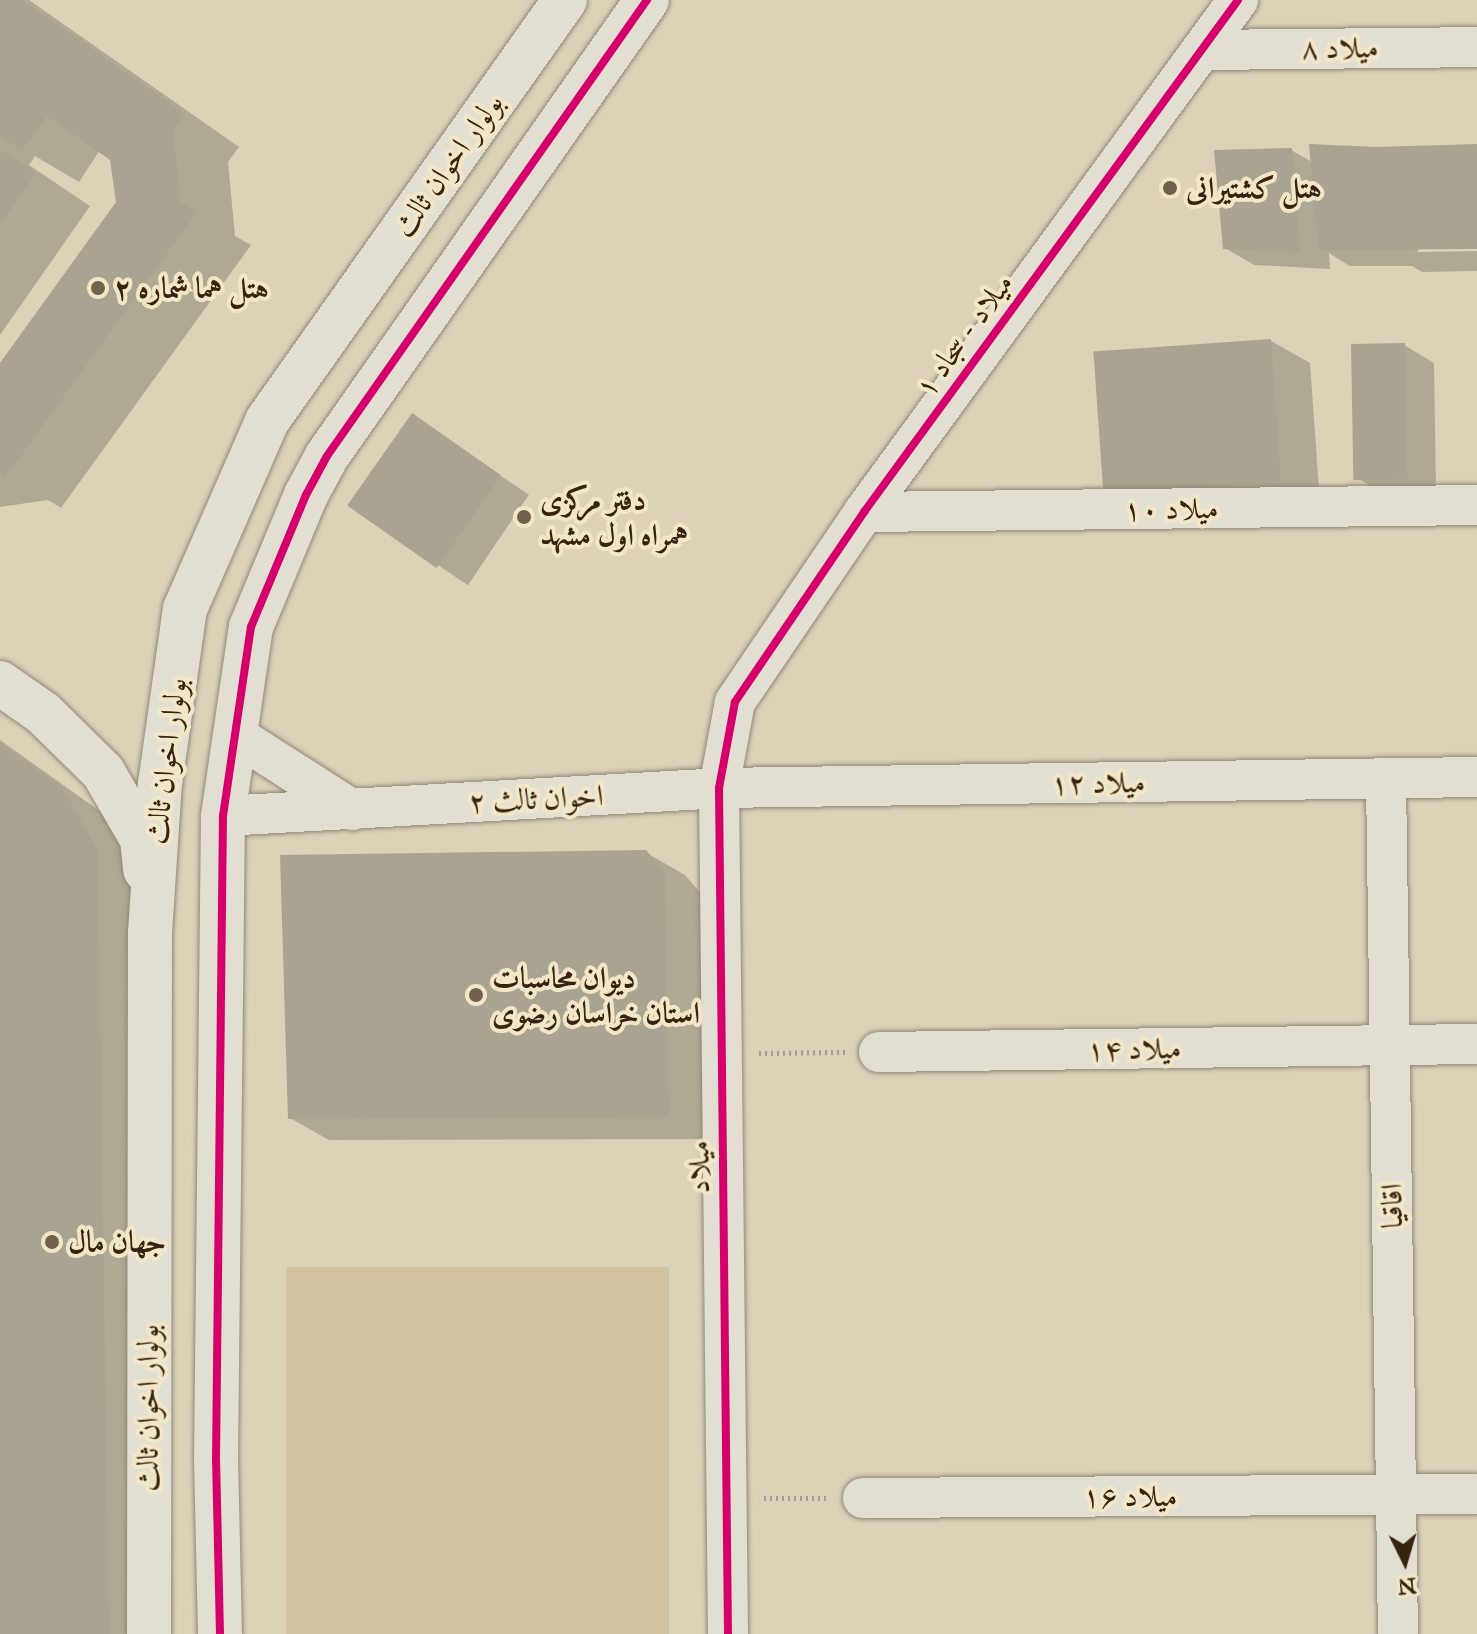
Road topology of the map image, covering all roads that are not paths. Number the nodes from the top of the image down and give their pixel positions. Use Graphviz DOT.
graph roads {
  1 [pos="565,0"];
  2 [pos="647,0"];
  3 [pos="1238,0"];
  4 [pos="1477,47"];
  5 [pos="1202,50"];
  6 [pos="1477,505"];
  7 [pos="864,512"];
  8 [pos="0,683"];
  9 [pos="735,702"];
  10 [pos="234,734"];
  11 [pos="1477,777"];
  12 [pos="1386,778"];
  13 [pos="719,788"];
  14 [pos="353,810"];
  15 [pos="223,816"];
  16 [pos="150,933"];
  17 [pos="1477,1044"];
  18 [pos="1390,1045"];
  19 [pos="879,1052"];
  20 [pos="216,1460"];
  21 [pos="148,1462"];
  22 [pos="1477,1494"];
  23 [pos="1396,1495"];
  24 [pos="863,1498"];
  25 [pos="149,1634"];
  26 [pos="220,1634"];
  27 [pos="728,1634"];
  28 [pos="1398,1634"];
  1 -- 16 [label="street, بولوار اخوان ثالث"];
  2 -- 10 [label="street"];
  3 -- 5 [label="street, میلاد - سجاد ۱"];
  4 -- 5 [label="street, میلاد ۸"];
  5 -- 7 [label="street, میلاد - سجاد ۱"];
  6 -- 7 [label="street, میلاد ۱۰"];
  7 -- 9 [label="street, میلاد - سجاد ۱"];
  8 -- 16 [label="street"];
  9 -- 13 [label="street, میلاد"];
  10 -- 14 [label="street"];
  10 -- 15 [label="street"];
  11 -- 12 [label="street, میلاد ۱۲"];
  12 -- 13 [label="street, میلاد ۱۲"];
  12 -- 18 [label="street, اقاقیا"];
  13 -- 14 [label="street, اخوان ثالث ۲"];
  13 -- 27 [label="street, میلاد"];
  14 -- 15 [label="street, اخوان ثالث ۲"];
  15 -- 20 [label="street"];
  16 -- 21 [label="street, بولوار اخوان ثالث"];
  17 -- 18 [label="street, میلاد ۱۴"];
  18 -- 19 [label="street, میلاد ۱۴"];
  18 -- 23 [label="street, اقاقیا"];
  20 -- 21 [label="street"];
  20 -- 26 [label="street"];
  21 -- 25 [label="street, بولوار اخوان ثالث"];
  22 -- 23 [label="street, میلاد ۱۶"];
  23 -- 24 [label="street, میلاد ۱۶"];
  23 -- 28 [label="street, اقاقیا"];
}
